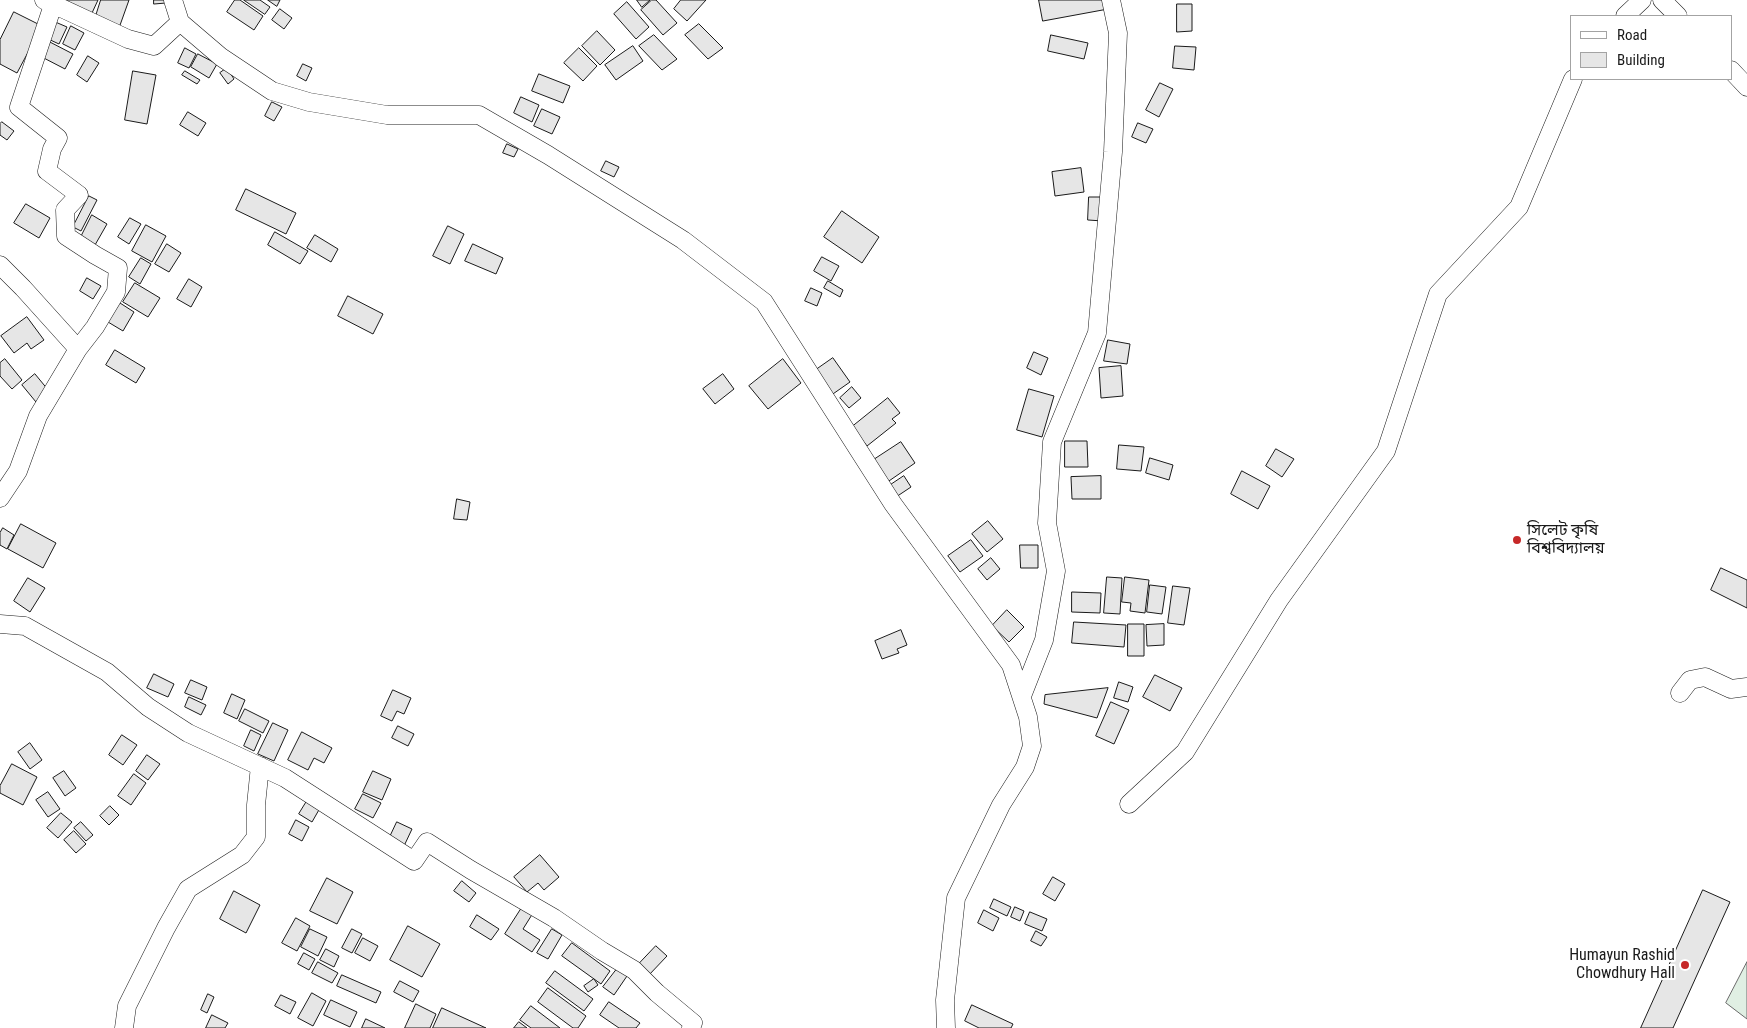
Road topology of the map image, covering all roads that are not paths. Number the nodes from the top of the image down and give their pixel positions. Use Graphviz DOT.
graph roads {
  1 [pos="174,0"];
  2 [pos="1111,0"];
  3 [pos="1642,0"];
  4 [pos="1662,0"];
  5 [pos="48,3"];
  6 [pos="1626,15"];
  7 [pos="1677,15"];
  8 [pos="180,22"];
  9 [pos="1732,71"];
  10 [pos="1573,80"];
  11 [pos="1747,87"];
  12 [pos="0,265"];
  13 [pos="78,349"];
  14 [pos="0,498"];
  15 [pos="0,624"];
  16 [pos="1747,687"];
  17 [pos="1680,693"];
  18 [pos="1022,696"];
  19 [pos="260,766"];
  20 [pos="1129,804"];
  21 [pos="124,1028"];
  22 [pos="691,1028"];
  23 [pos="946,1028"];
  1 -- 8 [label="street"];
  2 -- 18 [label="street"];
  3 -- 6 [label="street"];
  4 -- 7 [label="street"];
  5 -- 8 [label="street"];
  5 -- 13 [label="street"];
  8 -- 18 [label="street"];
  9 -- 11 [label="street"];
  10 -- 20 [label="street"];
  12 -- 13 [label="street"];
  13 -- 14 [label="street"];
  15 -- 19 [label="street"];
  16 -- 17 [label="street"];
  18 -- 23 [label="street"];
  19 -- 21 [label="street"];
  19 -- 22 [label="street"];
}
